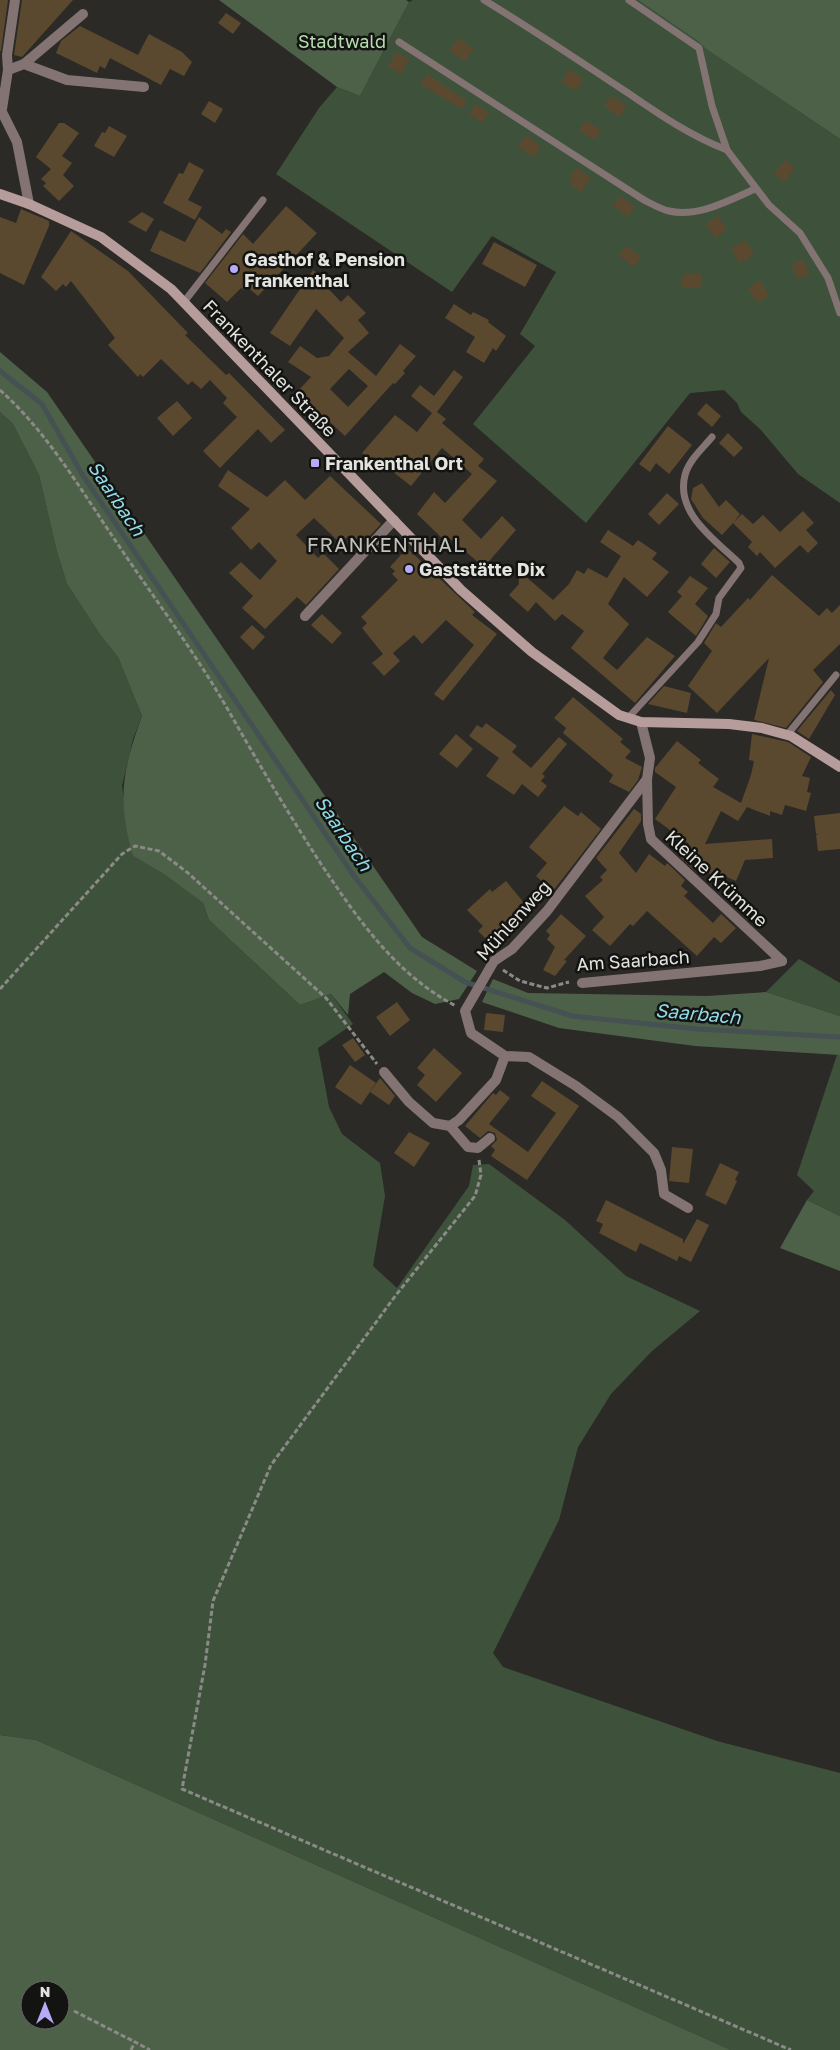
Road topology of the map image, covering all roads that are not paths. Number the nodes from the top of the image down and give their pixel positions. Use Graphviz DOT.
graph roads {
  1 [pos="15,0"];
  2 [pos="484,0"];
  3 [pos="629,0"];
  4 [pos="82,14"];
  5 [pos="399,42"];
  6 [pos="24,64"];
  7 [pos="8,70"];
  8 [pos="144,87"];
  9 [pos="1,109"];
  10 [pos="727,150"];
  11 [pos="755,189"];
  12 [pos="0,194"];
  13 [pos="263,200"];
  14 [pos="28,204"];
  15 [pos="184,302"];
  16 [pos="840,314"];
  17 [pos="712,437"];
  18 [pos="394,520"];
  19 [pos="305,616"];
  20 [pos="836,675"];
  21 [pos="628,718"];
  22 [pos="641,722"];
  23 [pos="787,735"];
  24 [pos="826,758"];
  25 [pos="840,761"];
  26 [pos="840,767"];
  27 [pos="647,779"];
  28 [pos="782,960"];
  29 [pos="582,983"];
  30 [pos="505,1056"];
  31 [pos="384,1072"];
  32 [pos="450,1126"];
  33 [pos="490,1138"];
  34 [pos="688,1208"];
  1 -- 7 [label="street"];
  2 -- 10 [label="lane"];
  3 -- 10 [label="lane"];
  4 -- 6 [label="street"];
  5 -- 11 [label="lane"];
  6 -- 7 [label="street"];
  6 -- 8 [label="street"];
  7 -- 9 [label="street"];
  9 -- 14 [label="street"];
  10 -- 11 [label="lane"];
  11 -- 16 [label="lane"];
  12 -- 14 [label="main road, Frankenthaler Straße"];
  13 -- 15 [label="lane"];
  14 -- 15 [label="main road, Frankenthaler Straße"];
  15 -- 18 [label="main road, Frankenthaler Straße"];
  17 -- 21 [label="lane"];
  18 -- 19 [label="street"];
  18 -- 21 [label="main road, Frankenthaler Straße"];
  20 -- 23 [label="lane"];
  21 -- 22 [label="main road, Frankenthaler Straße"];
  22 -- 23 [label="main road, Frankenthaler Straße"];
  22 -- 27 [label="street, Kleine Krümme"];
  23 -- 24 [label="main road, Frankenthaler Straße"];
  24 -- 25 [label="street"];
  24 -- 26 [label="main road, Frankenthaler Straße"];
  27 -- 28 [label="street, Kleine Krümme"];
  27 -- 30 [label="street, Mühlenweg"];
  28 -- 29 [label="street, Am Saarbach"];
  30 -- 32 [label="street"];
  30 -- 34 [label="street"];
  31 -- 32 [label="street"];
  32 -- 33 [label="street"];
}
